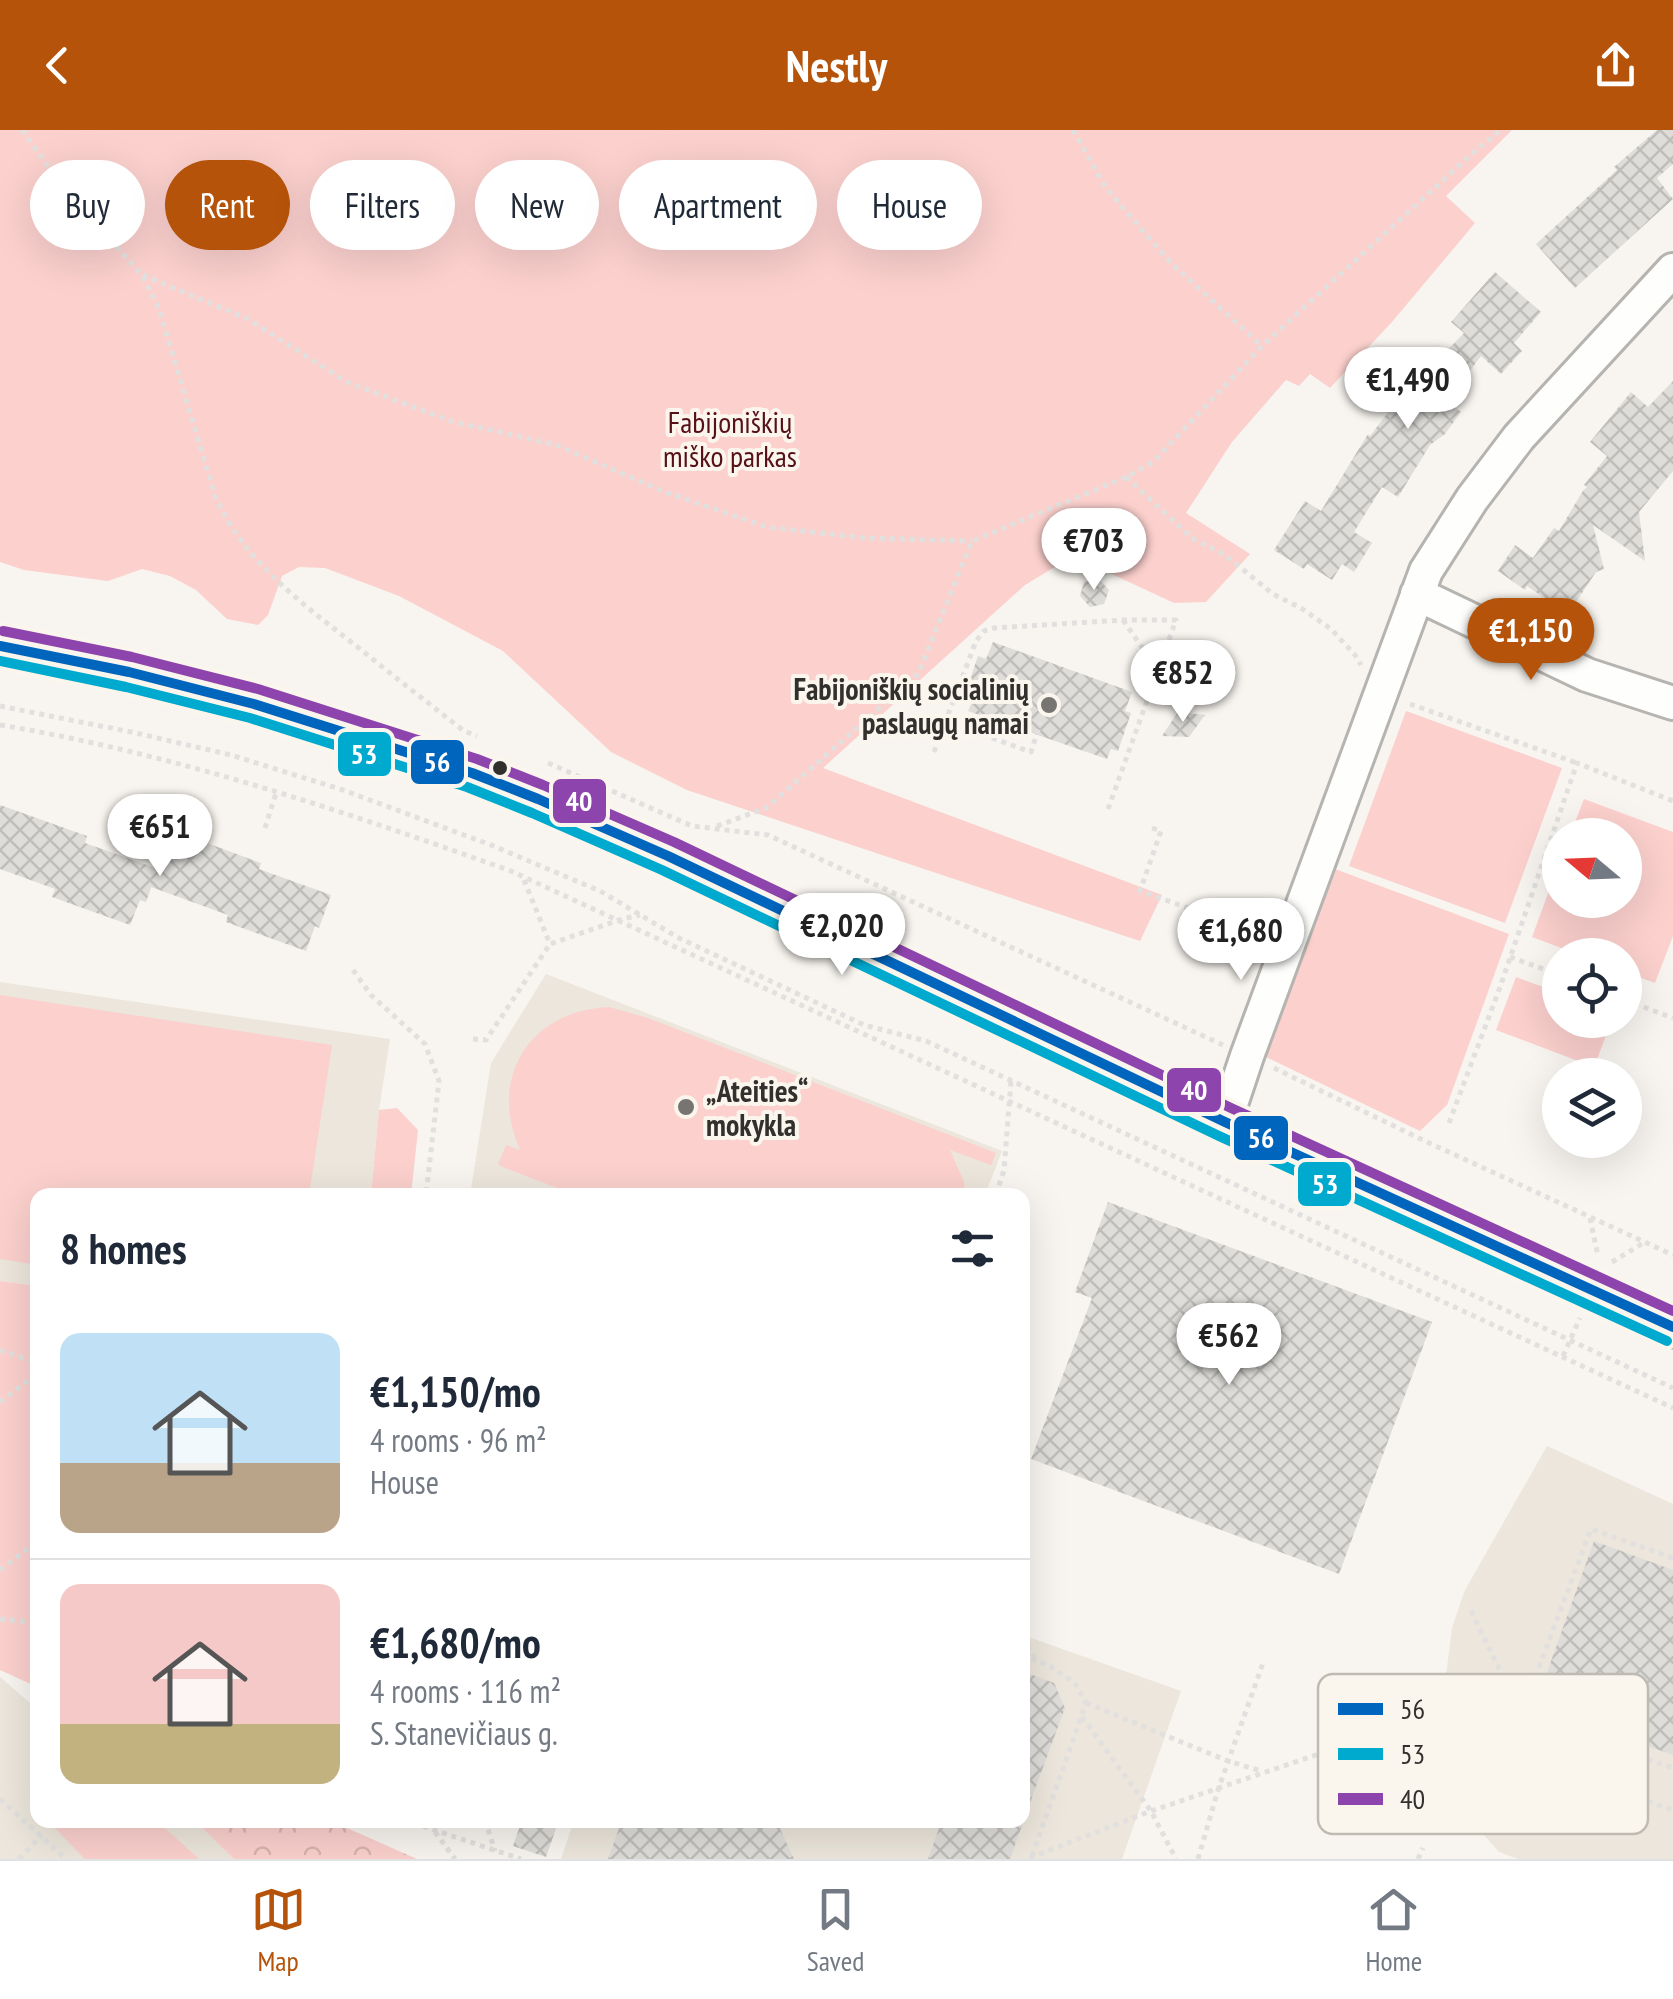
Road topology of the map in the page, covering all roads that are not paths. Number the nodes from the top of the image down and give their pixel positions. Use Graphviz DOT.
graph roads {
  1 [pos="1673,270"];
  2 [pos="1417,594"];
  3 [pos="0,646"];
  4 [pos="1673,703"];
  5 [pos="1224,1122"];
  6 [pos="1673,1328"];
  1 -- 2 [label="street"];
  2 -- 4 [label="street"];
  2 -- 5 [label="street"];
  3 -- 5 [label="main road"];
  5 -- 6 [label="main road"];
}
